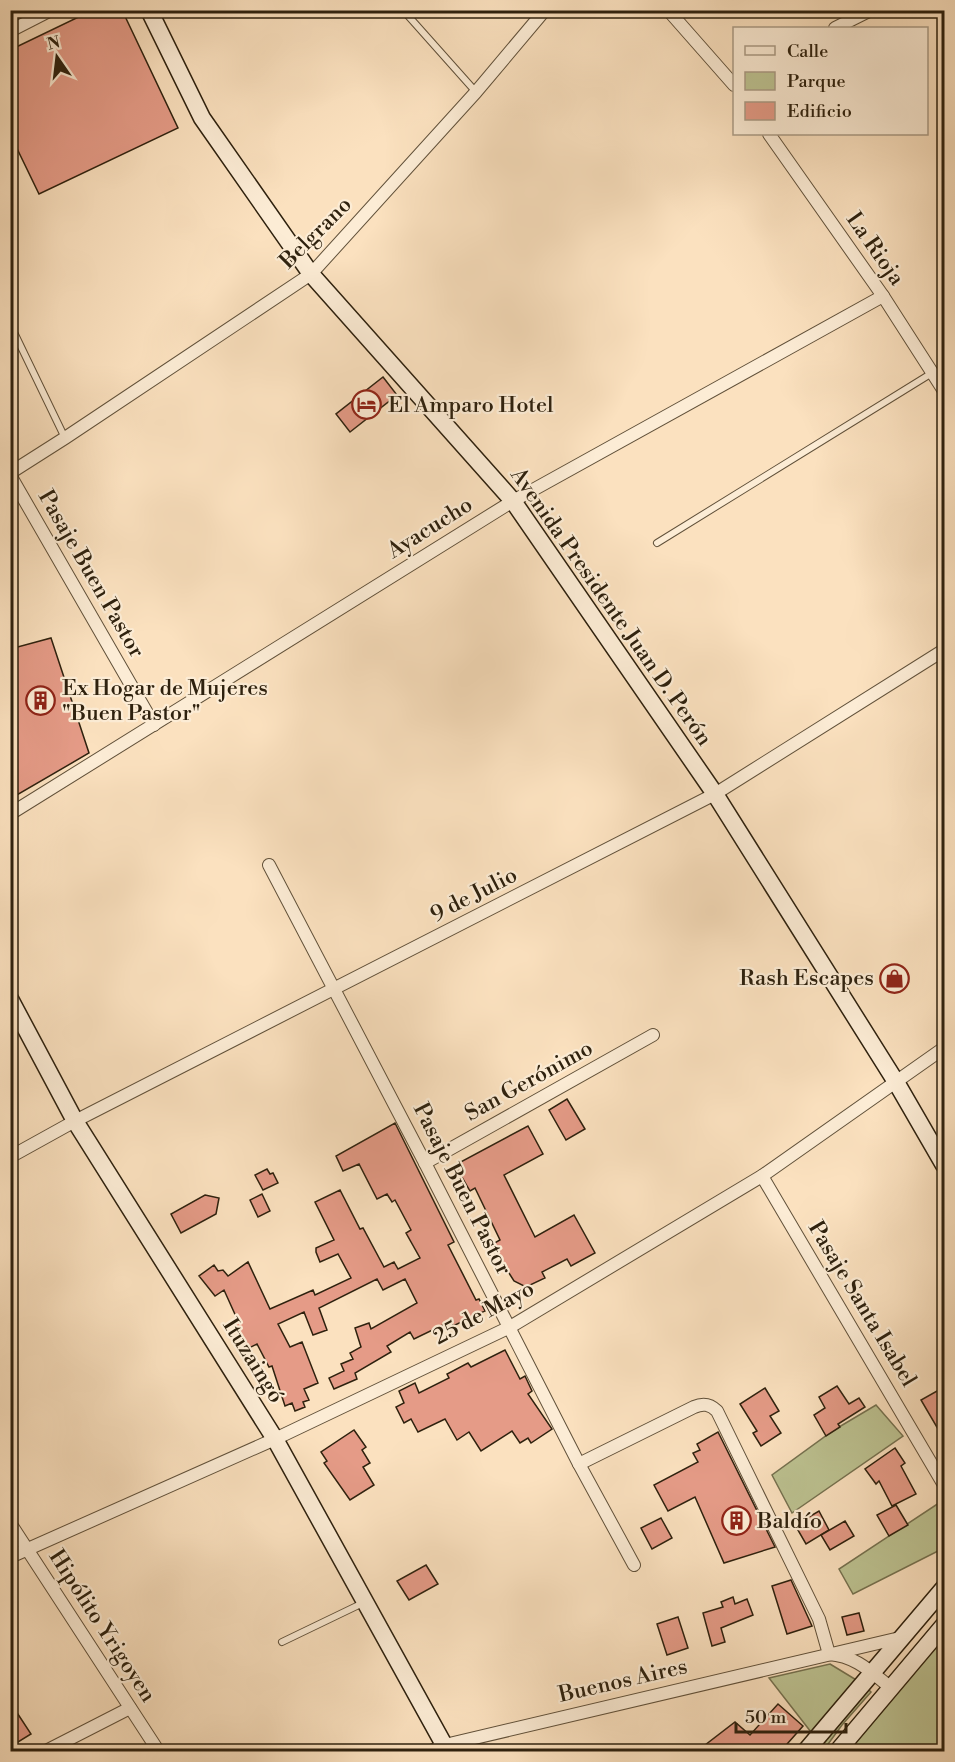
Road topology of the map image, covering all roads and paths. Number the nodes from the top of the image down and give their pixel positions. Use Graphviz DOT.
graph roads {
  1 [pos="51,10"];
  2 [pos="149,10"];
  3 [pos="403,10"];
  4 [pos="545,10"];
  5 [pos="668,10"];
  6 [pos="871,10"];
  7 [pos="837,27"];
  8 [pos="10,31"];
  9 [pos="733,84"];
  10 [pos="476,92"];
  11 [pos="770,135"];
  12 [pos="310,274"];
  13 [pos="883,296"];
  14 [pos="10,324"];
  15 [pos="933,373"];
  16 [pos="945,391"];
  17 [pos="66,438"];
  18 [pos="10,474"];
  19 [pos="513,501"];
  20 [pos="657,543"];
  21 [pos="945,650"];
  22 [pos="154,725"];
  23 [pos="715,794"];
  24 [pos="10,814"];
  25 [pos="269,865"];
  26 [pos="335,990"];
  27 [pos="10,999"];
  28 [pos="653,1035"];
  29 [pos="945,1048"];
  30 [pos="896,1082"];
  31 [pos="75,1120"];
  32 [pos="10,1156"];
  33 [pos="425,1163"];
  34 [pos="945,1165"];
  35 [pos="762,1176"];
  36 [pos="510,1327"];
  37 [pos="275,1439"];
  38 [pos="579,1464"];
  39 [pos="945,1485"];
  40 [pos="10,1523"];
  41 [pos="28,1549"];
  42 [pos="10,1557"];
  43 [pos="634,1565"];
  44 [pos="945,1588"];
  45 [pos="366,1602"];
  46 [pos="945,1625"];
  47 [pos="905,1635"];
  48 [pos="282,1642"];
  49 [pos="925,1648"];
  50 [pos="829,1654"];
  51 [pos="872,1673"];
  52 [pos="891,1688"];
  53 [pos="130,1708"];
  54 [pos="446,1748"];
  55 [pos="44,1752"];
  56 [pos="159,1752"];
  57 [pos="429,1752"];
  58 [pos="805,1752"];
  59 [pos="837,1752"];
  1 -- 8 [label="street"];
  2 -- 12 [label="street, Avenida Presidente Juan D. Perón"];
  3 -- 10 [label="lane"];
  4 -- 10 [label="street, Belgrano"];
  5 -- 9 [label="street"];
  6 -- 7 [label="street"];
  10 -- 12 [label="street, Belgrano"];
  11 -- 13 [label="street, La Rioja"];
  12 -- 17 [label="street, Belgrano"];
  12 -- 19 [label="street, Avenida Presidente Juan D. Perón"];
  13 -- 15 [label="street, La Rioja"];
  13 -- 19 [label="street, Ayacucho"];
  14 -- 17 [label="lane"];
  15 -- 16 [label="street, La Rioja"];
  15 -- 20 [label="lane"];
  17 -- 18 [label="street, Belgrano"];
  18 -- 22 [label="street, Pasaje Buen Pastor"];
  19 -- 22 [label="street, Ayacucho"];
  19 -- 23 [label="street, Avenida Presidente Juan D. Perón"];
  21 -- 23 [label="street, 9 de Julio"];
  22 -- 24 [label="street, Ayacucho"];
  23 -- 26 [label="street, 9 de Julio"];
  23 -- 30 [label="street, Avenida Presidente Juan D. Perón"];
  25 -- 26 [label="street, Pasaje Buen Pastor"];
  26 -- 31 [label="street, 9 de Julio"];
  26 -- 33 [label="street, Pasaje Buen Pastor"];
  27 -- 31 [label="street, Ituzaingó"];
  28 -- 33 [label="street, San Gerónimo"];
  29 -- 30 [label="street, 25 de Mayo"];
  30 -- 34 [label="street, Avenida Presidente Juan D. Perón"];
  30 -- 35 [label="street, 25 de Mayo"];
  31 -- 32 [label="street, 9 de Julio"];
  31 -- 37 [label="street, Ituzaingó"];
  33 -- 36 [label="street, Pasaje Buen Pastor"];
  35 -- 36 [label="street, 25 de Mayo"];
  35 -- 39 [label="street, Pasaje Santa Isabel"];
  36 -- 37 [label="street, 25 de Mayo"];
  36 -- 38 [label="street, Pasaje Buen Pastor"];
  37 -- 41 [label="street, 25 de Mayo"];
  37 -- 45 [label="street, Ituzaingó"];
  38 -- 43 [label="street, Pasaje Buen Pastor"];
  38 -- 50 [label="street"];
  40 -- 41 [label="street, Hipólito Yrigoyen"];
  41 -- 42 [label="street, 25 de Mayo"];
  41 -- 53 [label="street, Hipólito Yrigoyen"];
  44 -- 47 [label="street"];
  45 -- 48 [label="lane"];
  45 -- 54 [label="street, Ituzaingó"];
  46 -- 49 [label="street"];
  47 -- 49 [label="street"];
  47 -- 50 [label="street, Buenos Aires"];
  47 -- 51 [label="street"];
  49 -- 52 [label="street"];
  50 -- 51 [label="street"];
  50 -- 54 [label="street, Buenos Aires"];
  51 -- 52 [label="street"];
  51 -- 58 [label="street"];
  52 -- 59 [label="street"];
  53 -- 55 [label="street"];
  53 -- 56 [label="street, Hipólito Yrigoyen"];
  54 -- 57 [label="street, Buenos Aires"];
}
